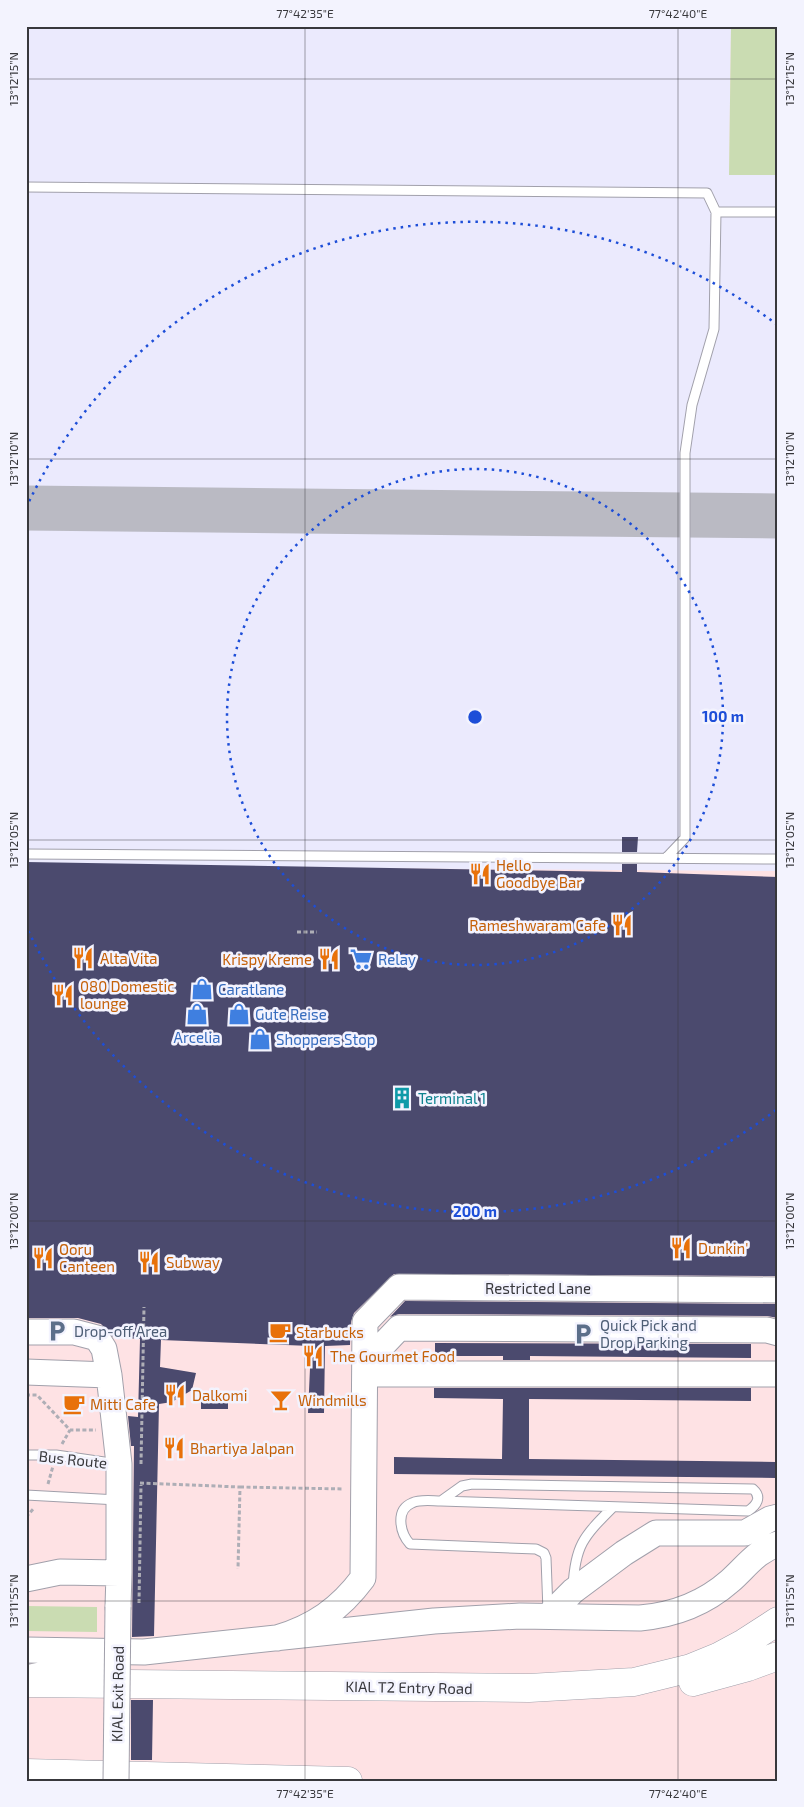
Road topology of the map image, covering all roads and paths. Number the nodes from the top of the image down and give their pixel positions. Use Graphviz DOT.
graph roads {
  1 [pos="26,187"];
  2 [pos="716,212"];
  3 [pos="778,212"];
  4 [pos="26,854"];
  5 [pos="666,858"];
  6 [pos="778,859"];
  7 [pos="297,932"];
  8 [pos="317,932"];
  9 [pos="778,1290"];
  10 [pos="144,1307"];
  11 [pos="26,1332"];
  12 [pos="778,1333"];
  13 [pos="26,1372"];
  14 [pos="110,1374"];
  15 [pos="365,1374"];
  16 [pos="778,1374"];
  17 [pos="26,1395"];
  18 [pos="70,1430"];
  19 [pos="114,1430"];
  20 [pos="142,1430"];
  21 [pos="26,1455"];
  22 [pos="56,1455"];
  23 [pos="130,1465"];
  24 [pos="141,1476"];
  25 [pos="240,1487"];
  26 [pos="365,1490"];
  27 [pos="26,1495"];
  28 [pos="45,1496"];
  29 [pos="119,1500"];
  30 [pos="440,1501"];
  31 [pos="612,1508"];
  32 [pos="26,1517"];
  33 [pos="778,1517"];
  34 [pos="778,1544"];
  35 [pos="26,1563"];
  36 [pos="238,1569"];
  37 [pos="60,1572"];
  38 [pos="119,1573"];
  39 [pos="26,1579"];
  40 [pos="573,1591"];
  41 [pos="548,1616"];
  42 [pos="778,1621"];
  43 [pos="277,1638"];
  44 [pos="26,1650"];
  45 [pos="144,1652"];
  46 [pos="778,1656"];
  47 [pos="26,1678"];
  48 [pos="26,1683"];
  49 [pos="529,1688"];
  50 [pos="26,1773"];
  51 [pos="116,1781"];
  52 [pos="348,1781"];
  1 -- 2 [label="lane"];
  2 -- 3 [label="lane"];
  2 -- 5 [label="lane"];
  4 -- 5 [label="lane"];
  5 -- 6 [label="lane"];
  7 -- 8 [label="path"];
  9 -- 15 [label="main road, Restricted Lane"];
  10 -- 20 [label="path"];
  11 -- 14 [label="main road, KIAL Exit Road"];
  12 -- 15 [label="main road"];
  13 -- 14 [label="main road"];
  14 -- 19 [label="main road, KIAL Exit Road"];
  15 -- 16 [label="main road"];
  15 -- 26 [label="main road, Restricted Lane"];
  17 -- 18 [label="path"];
  18 -- 19 [label="path"];
  18 -- 22 [label="path"];
  19 -- 20 [label="path"];
  19 -- 23 [label="main road, KIAL Exit Road"];
  20 -- 23 [label="path"];
  21 -- 22 [label="lane, Bus Route"];
  22 -- 23 [label="lane, Bus Route"];
  22 -- 28 [label="path"];
  23 -- 29 [label="main road, KIAL Exit Road"];
  24 -- 25 [label="path"];
  25 -- 26 [label="path"];
  25 -- 36 [label="path"];
  26 -- 43 [label="main road, Restricted Lane"];
  27 -- 28 [label="lane"];
  28 -- 29 [label="lane"];
  28 -- 32 [label="path"];
  29 -- 38 [label="main road, KIAL Exit Road"];
  30 -- 31 [label="lane"];
  30 -- 31 [label="lane"];
  30 -- 41 [label="lane"];
  31 -- 40 [label="lane"];
  33 -- 40 [label="main road"];
  34 -- 41 [label="main road"];
  35 -- 37 [label="main road"];
  37 -- 38 [label="main road"];
  37 -- 39 [label="main road"];
  38 -- 51 [label="main road, KIAL Exit Road, bridge"];
  40 -- 41 [label="main road"];
  41 -- 43 [label="main road"];
  42 -- 49 [label="main road, KIAL T2 Entry Road"];
  43 -- 45 [label="main road"];
  44 -- 45 [label="main road"];
  45 -- 47 [label="main road"];
  46 -- 49 [label="main road"];
  48 -- 49 [label="main road, KIAL T2 Entry Road"];
  50 -- 52 [label="main road"];
}
